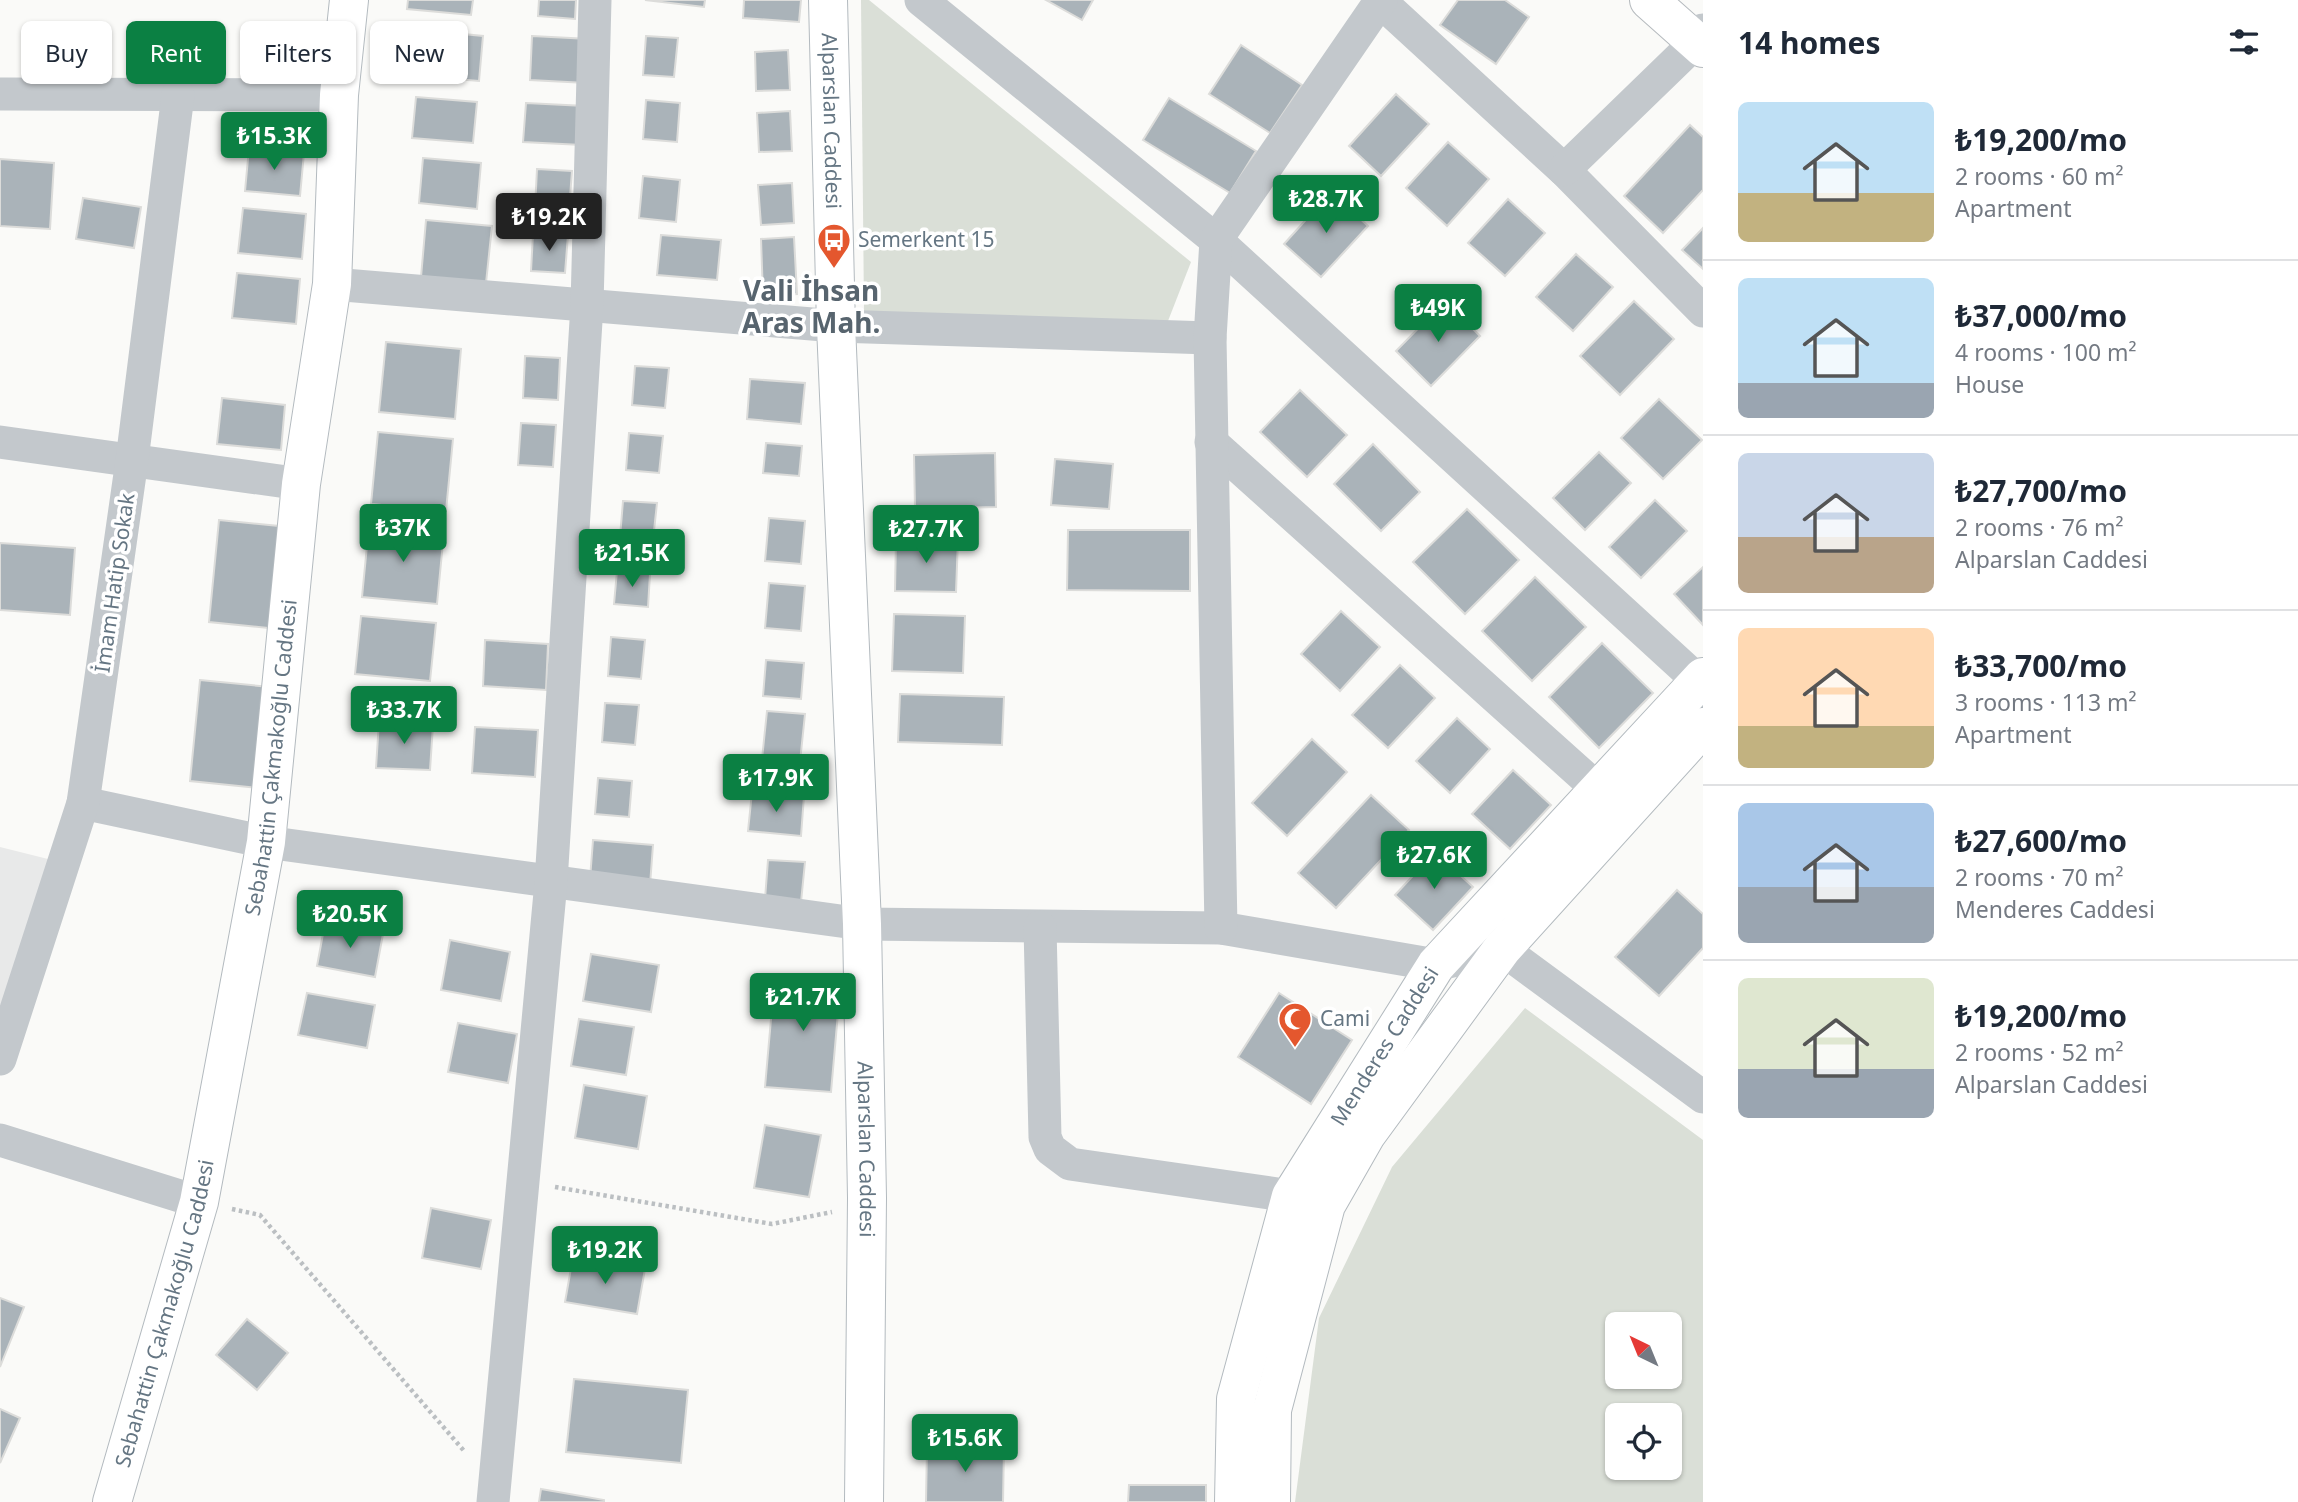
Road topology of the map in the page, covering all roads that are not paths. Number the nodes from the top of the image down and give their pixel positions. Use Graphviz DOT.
graph roads {
  1 [pos="349,0"];
  2 [pos="595,0"];
  3 [pos="828,0"];
  4 [pos="922,0"];
  5 [pos="1649,0"];
  6 [pos="1381,1"];
  7 [pos="1701,40"];
  8 [pos="0,94"];
  9 [pos="339,94"];
  10 [pos="178,95"];
  11 [pos="1564,170"];
  12 [pos="1216,240"];
  13 [pos="332,284"];
  14 [pos="587,305"];
  15 [pos="1703,311"];
  16 [pos="836,326"];
  17 [pos="1210,338"];
  18 [pos="0,442"];
  19 [pos="1211,442"];
  20 [pos="132,460"];
  21 [pos="301,484"];
  22 [pos="1701,682"];
  23 [pos="1703,727"];
  24 [pos="1600,791"];
  25 [pos="83,803"];
  26 [pos="266,842"];
  27 [pos="551,882"];
  28 [pos="862,925"];
  29 [pos="1040,927"];
  30 [pos="1221,928"];
  31 [pos="1502,949"];
  32 [pos="1436,965"];
  33 [pos="0,1059"];
  34 [pos="1703,1097"];
  35 [pos="0,1140"];
  36 [pos="1308,1200"];
  37 [pos="199,1202"];
  38 [pos="494,1494"];
  39 [pos="113,1502"];
  40 [pos="864,1502"];
  41 [pos="1234,1502"];
  42 [pos="1271,1502"];
  1 -- 9 [label="main road, Sebahattin Çakmakoğlu Caddesi"];
  2 -- 14 [label="street"];
  3 -- 16 [label="main road, Alparslan Caddesi"];
  4 -- 12 [label="street"];
  5 -- 7 [label="main road"];
  6 -- 11 [label="street"];
  6 -- 12 [label="street"];
  7 -- 11 [label="street"];
  8 -- 10 [label="street"];
  9 -- 10 [label="street"];
  9 -- 13 [label="main road, Sebahattin Çakmakoğlu Caddesi"];
  10 -- 20 [label="street, İmam Hatip Sokak"];
  11 -- 15 [label="street"];
  12 -- 17 [label="street"];
  12 -- 22 [label="street"];
  13 -- 14 [label="street"];
  13 -- 21 [label="main road, Sebahattin Çakmakoğlu Caddesi"];
  14 -- 16 [label="street"];
  14 -- 27 [label="street"];
  16 -- 17 [label="street"];
  16 -- 28 [label="main road, Alparslan Caddesi"];
  17 -- 19 [label="street"];
  18 -- 20 [label="street"];
  19 -- 24 [label="street"];
  19 -- 30 [label="street"];
  20 -- 21 [label="street"];
  20 -- 25 [label="street, İmam Hatip Sokak"];
  21 -- 26 [label="main road, Sebahattin Çakmakoğlu Caddesi"];
  22 -- 24 [label="main road, Menderes Caddesi"];
  23 -- 31 [label="main road, Menderes Caddesi"];
  24 -- 32 [label="main road, Menderes Caddesi"];
  25 -- 26 [label="street"];
  25 -- 33 [label="street, İmam Hatip Sokak"];
  26 -- 27 [label="street"];
  26 -- 37 [label="main road, Sebahattin Çakmakoğlu Caddesi"];
  27 -- 28 [label="street"];
  27 -- 38 [label="street"];
  28 -- 29 [label="street"];
  28 -- 40 [label="main road, Alparslan Caddesi"];
  29 -- 30 [label="street"];
  29 -- 36 [label="street"];
  30 -- 32 [label="street"];
  31 -- 32 [label="street"];
  31 -- 34 [label="street"];
  31 -- 36 [label="main road, Menderes Caddesi"];
  32 -- 36 [label="main road, Menderes Caddesi"];
  35 -- 37 [label="street"];
  36 -- 41 [label="main road, Menderes Caddesi"];
  36 -- 42 [label="main road, Menderes Caddesi"];
  37 -- 39 [label="main road, Sebahattin Çakmakoğlu Caddesi"];
}
